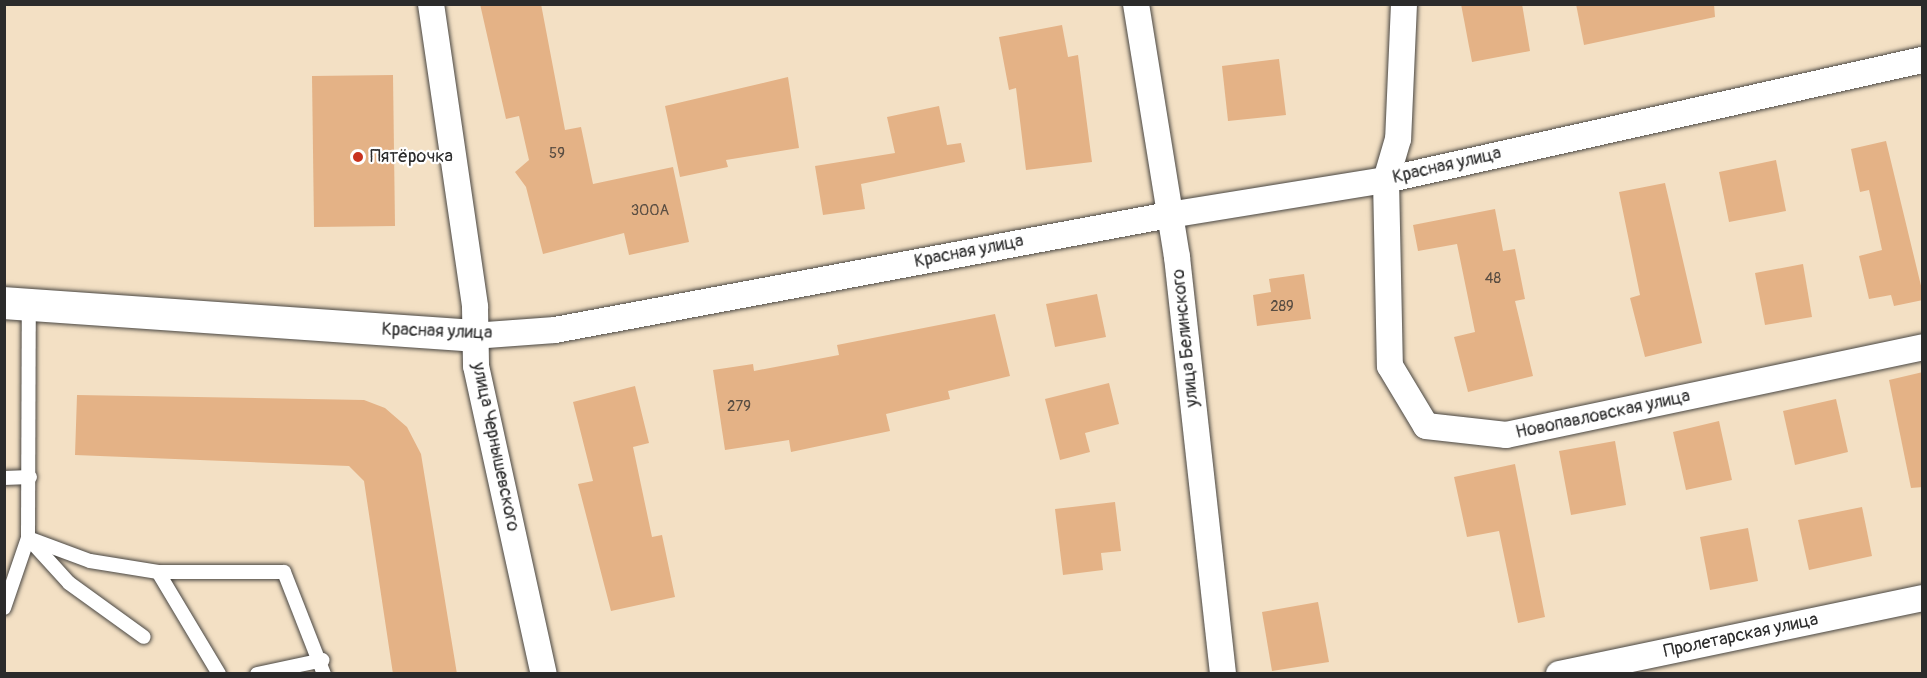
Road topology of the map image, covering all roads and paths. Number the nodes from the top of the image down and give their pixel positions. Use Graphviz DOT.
graph roads {
  1 [pos="432,4"];
  2 [pos="1136,4"];
  3 [pos="1404,4"];
  4 [pos="1923,60"];
  5 [pos="1386,180"];
  6 [pos="1169,215"];
  7 [pos="17,304"];
  8 [pos="473,336"];
  9 [pos="1923,348"];
  10 [pos="30,477"];
  11 [pos="4,478"];
  12 [pos="28,538"];
  13 [pos="158,572"];
  14 [pos="1923,598"];
  15 [pos="4,608"];
  16 [pos="144,637"];
  17 [pos="324,667"];
  18 [pos="219,674"];
  19 [pos="257,674"];
  20 [pos="544,674"];
  21 [pos="1222,674"];
  22 [pos="1559,674"];
  1 -- 8 [label="street, улица Чернышевского"];
  2 -- 6 [label="street, улица Белинского"];
  3 -- 5 [label="street"];
  4 -- 5 [label="street, Красная улица"];
  5 -- 6 [label="street, Красная улица"];
  5 -- 9 [label="street, Новопавловская улица"];
  6 -- 8 [label="street, Красная улица"];
  6 -- 21 [label="street, улица Белинского"];
  7 -- 8 [label="street, Красная улица"];
  7 -- 10 [label="lane"];
  8 -- 20 [label="street, улица Чернышевского"];
  10 -- 11 [label="lane"];
  10 -- 12 [label="lane"];
  12 -- 13 [label="lane"];
  12 -- 15 [label="lane"];
  12 -- 16 [label="lane"];
  13 -- 17 [label="lane"];
  13 -- 18 [label="lane"];
  14 -- 22 [label="street, Пролетарская улица"];
  17 -- 19 [label="lane"];
}
